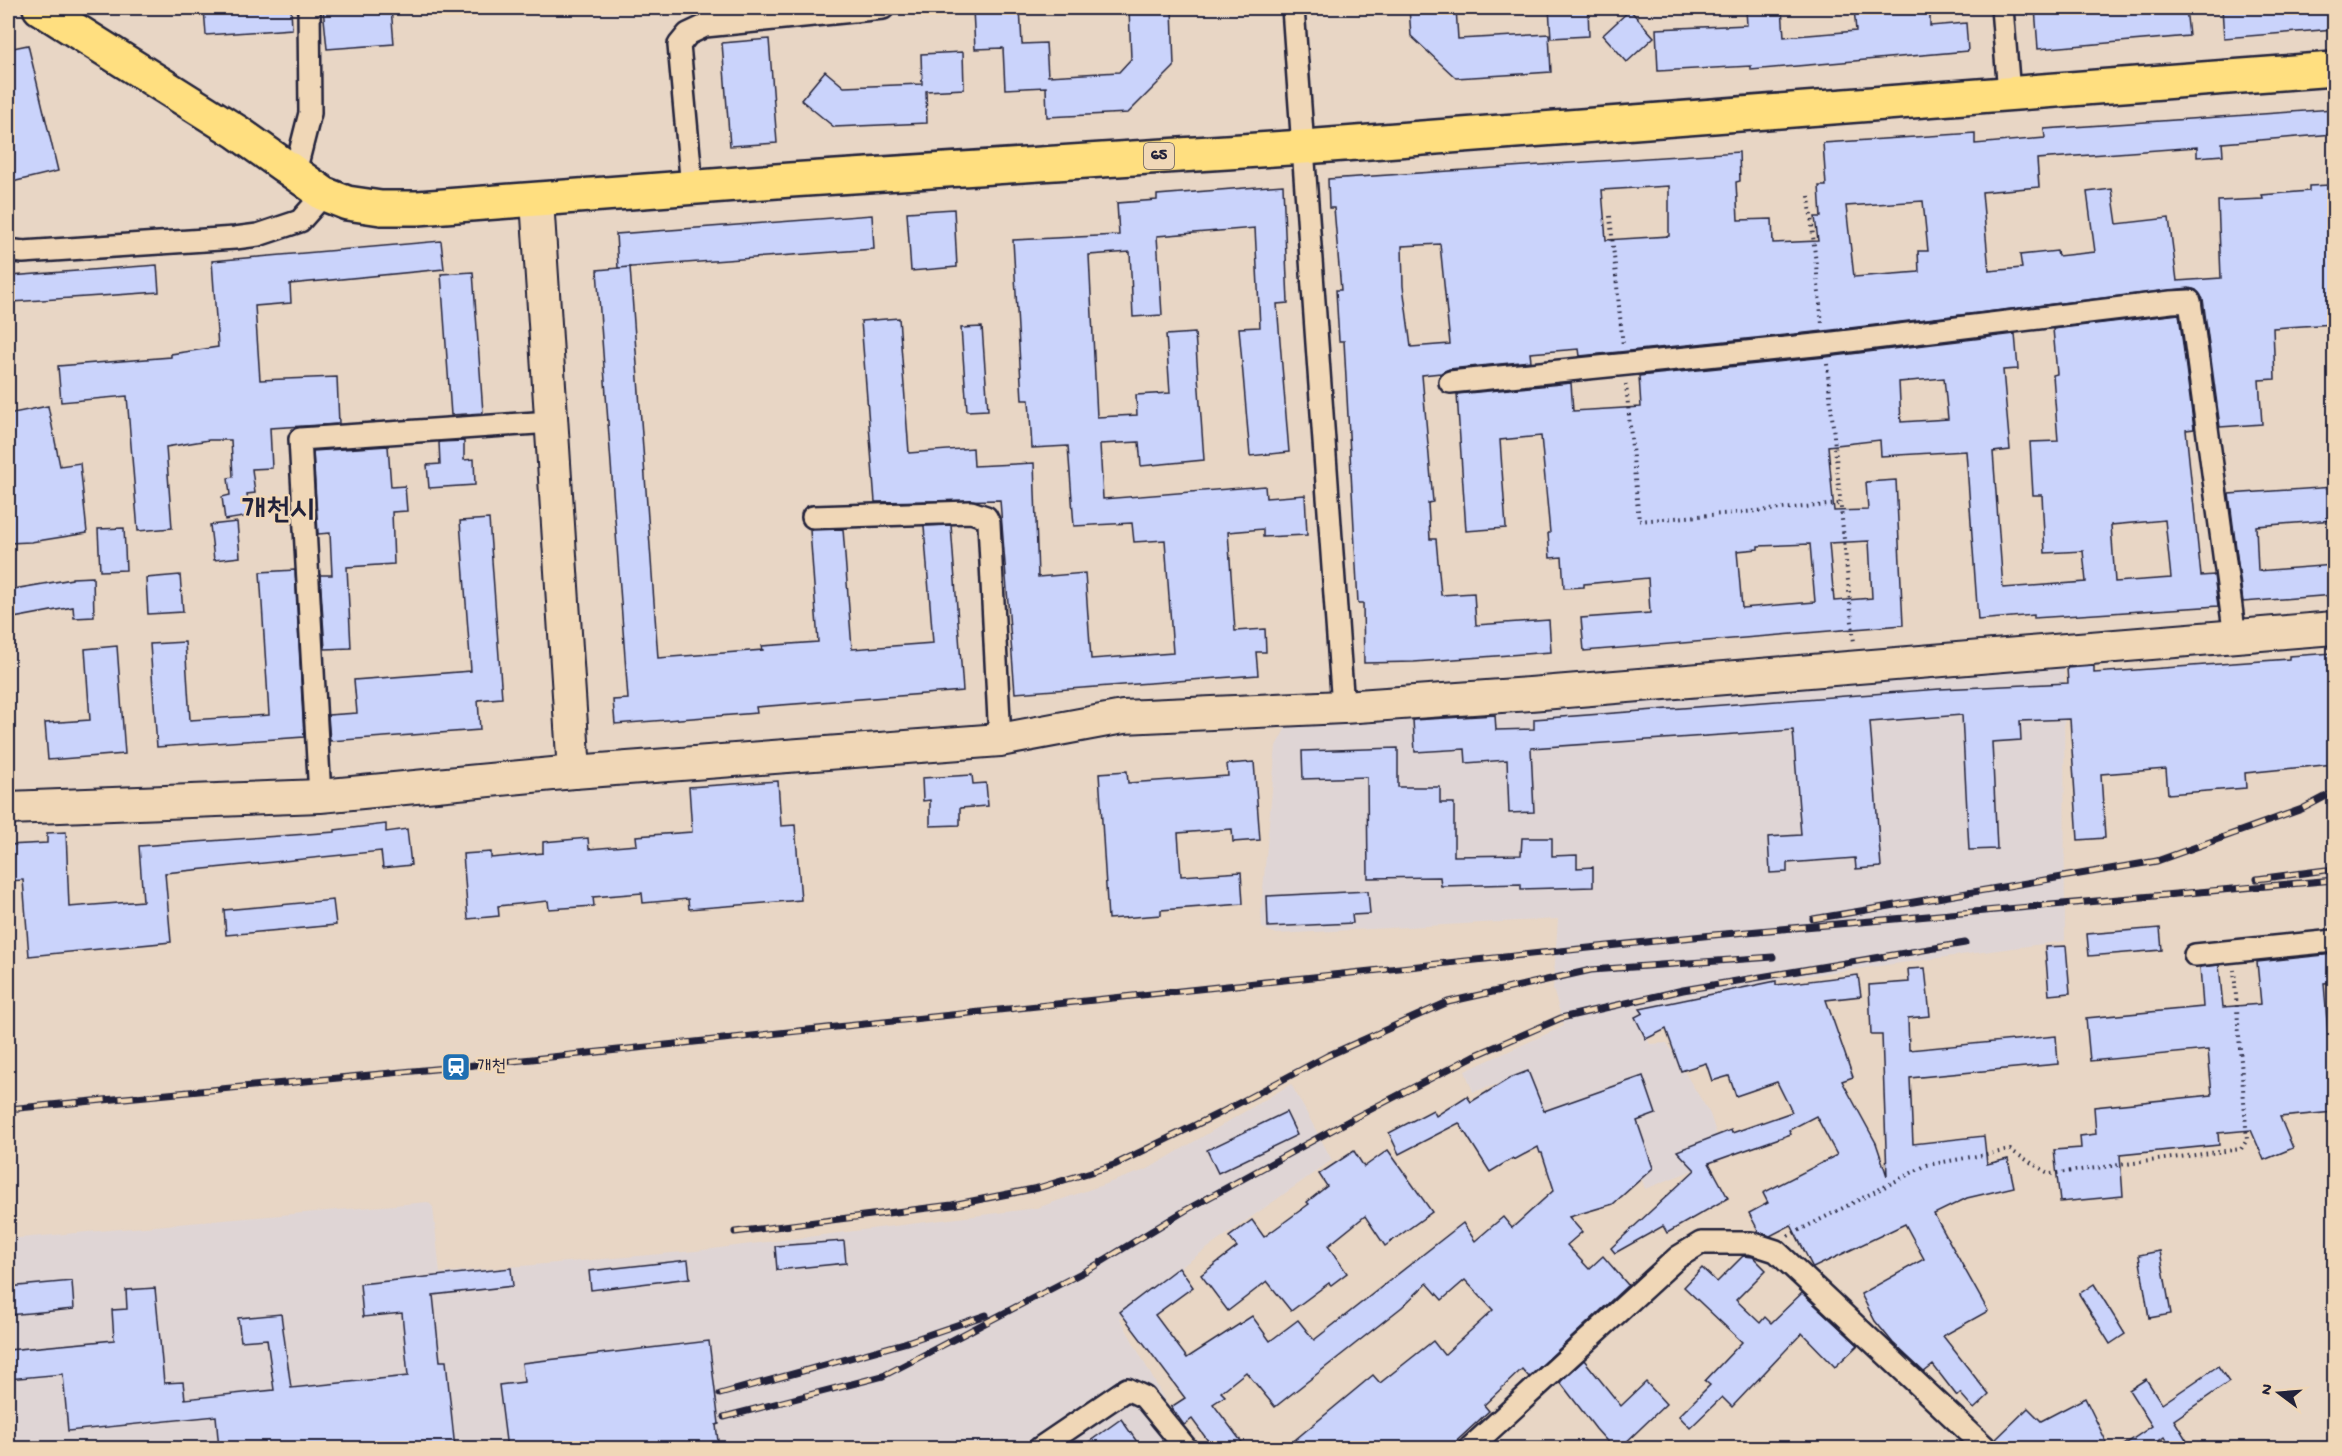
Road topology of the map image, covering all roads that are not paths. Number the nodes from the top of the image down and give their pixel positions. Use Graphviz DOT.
graph roads {
  1 [pos="40,8"];
  2 [pos="309,8"];
  3 [pos="883,8"];
  4 [pos="1293,8"];
  5 [pos="2002,8"];
  6 [pos="705,17"];
  7 [pos="2334,69"];
  8 [pos="2009,93"];
  9 [pos="1304,147"];
  10 [pos="295,172"];
  11 [pos="692,188"];
  12 [pos="324,194"];
  13 [pos="537,200"];
  14 [pos="8,250"];
  15 [pos="1450,382"];
  16 [pos="551,422"];
  17 [pos="813,517"];
  18 [pos="2334,628"];
  19 [pos="2235,637"];
  20 [pos="1343,707"];
  21 [pos="1000,740"];
  22 [pos="574,772"];
  23 [pos="320,796"];
  24 [pos="8,808"];
  25 [pos="2334,941"];
  26 [pos="2195,955"];
  27 [pos="1040,1449"];
  28 [pos="1186,1449"];
  29 [pos="1470,1449"];
  30 [pos="1986,1449"];
  1 -- 10 [label="main road, 65"];
  2 -- 10 [label="street"];
  3 -- 6 [label="street"];
  4 -- 9 [label="street"];
  5 -- 8 [label="street"];
  6 -- 11 [label="street"];
  7 -- 8 [label="main road, 65"];
  8 -- 9 [label="main road, 65"];
  9 -- 11 [label="main road, 65"];
  9 -- 20 [label="street"];
  10 -- 12 [label="main road, 65"];
  11 -- 13 [label="main road, 65"];
  12 -- 13 [label="main road, 65"];
  12 -- 14 [label="street"];
  13 -- 16 [label="main road"];
  15 -- 19 [label="street"];
  16 -- 22 [label="main road"];
  16 -- 23 [label="street"];
  17 -- 21 [label="street"];
  18 -- 19 [label="main road"];
  19 -- 20 [label="main road"];
  20 -- 21 [label="main road"];
  21 -- 22 [label="main road"];
  22 -- 23 [label="main road"];
  23 -- 24 [label="main road"];
  25 -- 26 [label="street"];
  27 -- 28 [label="street"];
  29 -- 30 [label="street"];
}
